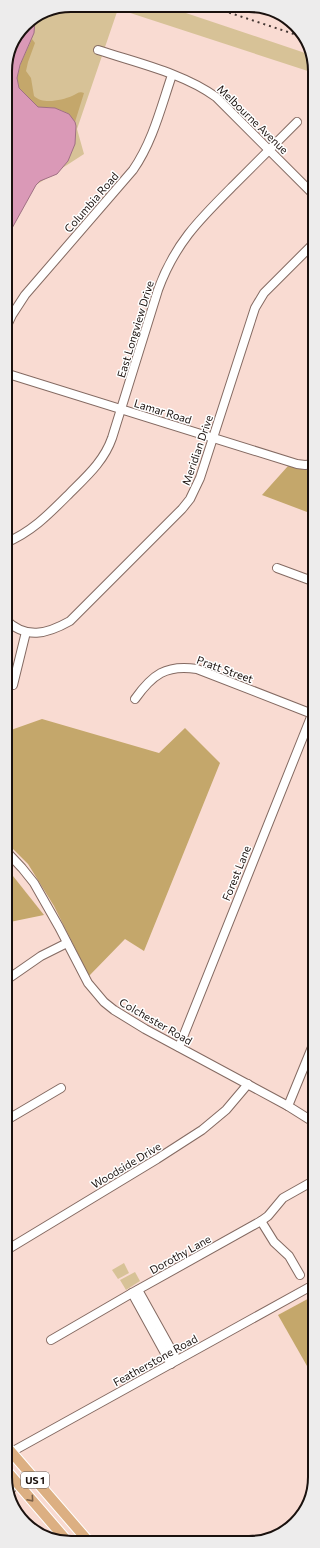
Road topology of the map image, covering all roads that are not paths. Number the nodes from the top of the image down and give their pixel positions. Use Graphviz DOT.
graph roads {
  1 [pos="98,50"];
  2 [pos="172,75"];
  3 [pos="297,122"];
  4 [pos="270,150"];
  5 [pos="308,189"];
  6 [pos="308,248"];
  7 [pos="12,315"];
  8 [pos="12,375"];
  9 [pos="121,409"];
  10 [pos="213,438"];
  11 [pos="308,465"];
  12 [pos="12,540"];
  13 [pos="277,568"];
  14 [pos="308,579"];
  15 [pos="12,624"];
  16 [pos="26,632"];
  17 [pos="13,685"];
  18 [pos="136,699"];
  19 [pos="308,710"];
  20 [pos="308,727"];
  21 [pos="12,857"];
  22 [pos="67,943"];
  23 [pos="12,977"];
  24 [pos="179,1047"];
  25 [pos="308,1057"];
  26 [pos="248,1084"];
  27 [pos="61,1088"];
  28 [pos="288,1106"];
  29 [pos="12,1118"];
  30 [pos="308,1119"];
  31 [pos="308,1184"];
  32 [pos="261,1221"];
  33 [pos="12,1247"];
  34 [pos="300,1275"];
  35 [pos="308,1288"];
  36 [pos="135,1291"];
  37 [pos="50,1340"];
  38 [pos="174,1362"];
  39 [pos="12,1448"];
  40 [pos="12,1457"];
  41 [pos="12,1477"];
  42 [pos="17,1483"];
  43 [pos="13,1487"];
  44 [pos="62,1535"];
  45 [pos="84,1536"];
  1 -- 2 [label="street, Melbourne Avenue"];
  2 -- 4 [label="street, Melbourne Avenue"];
  2 -- 7 [label="street, Columbia Road"];
  3 -- 4 [label="street, East Longview Drive"];
  4 -- 5 [label="street, Melbourne Avenue"];
  4 -- 9 [label="street, East Longview Drive"];
  6 -- 10 [label="street, Meridian Drive"];
  8 -- 9 [label="street, Lamar Road"];
  9 -- 10 [label="street, Lamar Road"];
  9 -- 12 [label="street, East Longview Drive"];
  10 -- 11 [label="street, Lamar Road"];
  10 -- 16 [label="street, Meridian Drive"];
  13 -- 14 [label="street"];
  15 -- 16 [label="street"];
  16 -- 17 [label="street"];
  18 -- 19 [label="street, Pratt Street"];
  20 -- 24 [label="street, Forest Lane"];
  21 -- 22 [label="street, Colchester Road"];
  22 -- 23 [label="street"];
  22 -- 24 [label="street, Colchester Road"];
  24 -- 26 [label="street, Colchester Road"];
  25 -- 28 [label="street"];
  26 -- 28 [label="street, Colchester Road"];
  26 -- 33 [label="street, Woodside Drive"];
  27 -- 29 [label="street"];
  28 -- 30 [label="street, Colchester Road"];
  31 -- 32 [label="street, Dorothy Lane"];
  32 -- 34 [label="street"];
  32 -- 36 [label="street, Dorothy Lane"];
  35 -- 38 [label="street, Featherstone Road"];
  36 -- 37 [label="street, Dorothy Lane"];
  36 -- 38 [label="street"];
  38 -- 39 [label="street, Featherstone Road"];
  40 -- 45 [label="main road, US 1"];
  41 -- 42 [label="main road, US 1"];
  42 -- 43 [label="street"];
  42 -- 44 [label="main road, US 1, one-way"];
}
